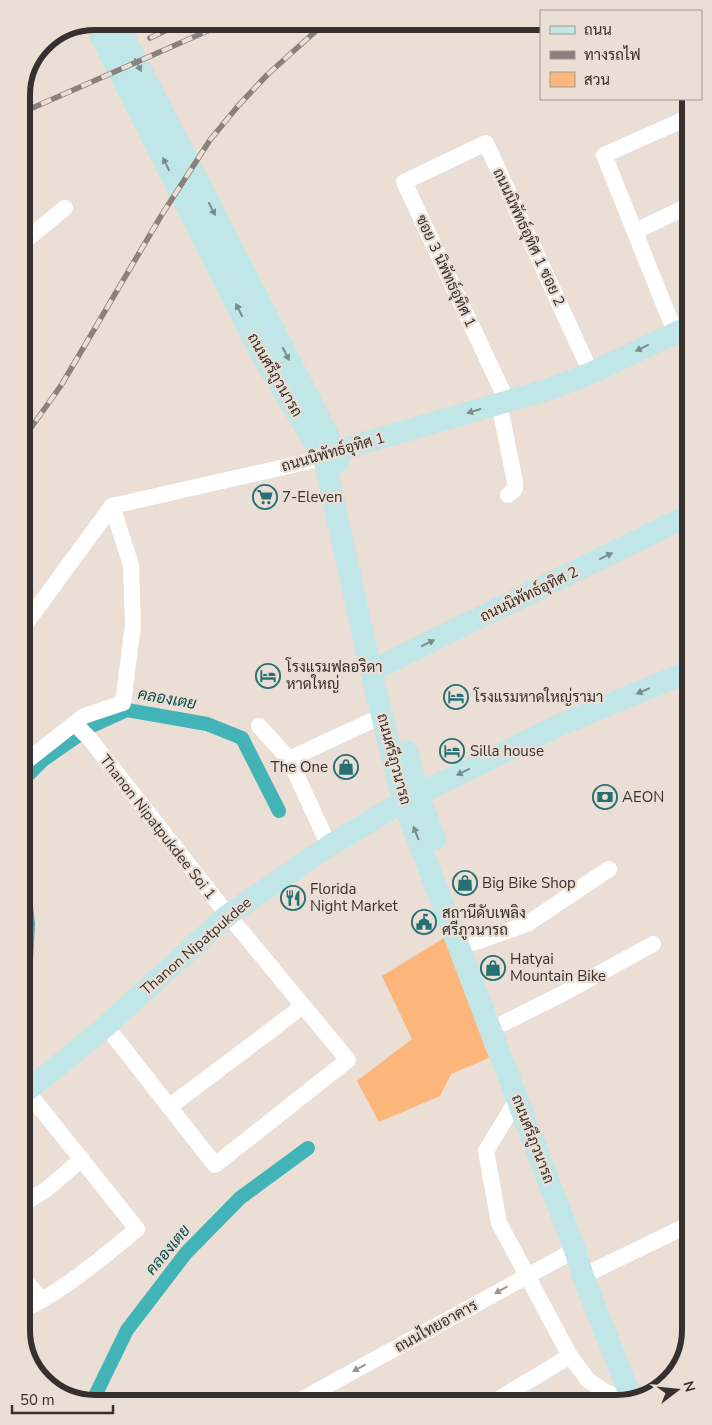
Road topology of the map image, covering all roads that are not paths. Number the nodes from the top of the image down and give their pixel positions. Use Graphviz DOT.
graph roads {
  1 [pos="98,30"];
  2 [pos="120,30"];
  3 [pos="682,121"];
  4 [pos="446,162"];
  5 [pos="65,208"];
  6 [pos="682,209"];
  7 [pos="636,232"];
  8 [pos="30,236"];
  9 [pos="681,330"];
  10 [pos="592,372"];
  11 [pos="503,402"];
  12 [pos="330,454"];
  13 [pos="508,495"];
  14 [pos="112,506"];
  15 [pos="682,518"];
  16 [pos="30,618"];
  17 [pos="378,668"];
  18 [pos="682,674"];
  19 [pos="382,716"];
  20 [pos="75,724"];
  21 [pos="259,726"];
  22 [pos="30,758"];
  23 [pos="290,759"];
  24 [pos="411,798"];
  25 [pos="329,846"];
  26 [pos="609,868"];
  27 [pos="228,915"];
  28 [pos="473,943"];
  29 [pos="653,944"];
  30 [pos="303,1006"];
  31 [pos="504,1023"];
  32 [pos="106,1026"];
  33 [pos="30,1087"];
  34 [pos="30,1095"];
  35 [pos="518,1098"];
  36 [pos="169,1107"];
  37 [pos="82,1159"];
  38 [pos="30,1200"];
  39 [pos="682,1228"];
  40 [pos="575,1250"];
  41 [pos="589,1273"];
  42 [pos="527,1276"];
  43 [pos="34,1304"];
  44 [pos="570,1356"];
  45 [pos="633,1393"];
  46 [pos="310,1395"];
  47 [pos="505,1395"];
  48 [pos="614,1395"];
  12 -- 1 [label="main road, ถนนศรีภูวนารถ, one-way"];
  2 -- 12 [label="main road, ถนนศรีภูวนารถ, one-way"];
  3 -- 7 [label="street"];
  4 -- 10 [label="street, ถนนนิพัทธ์อุทิศ 1 ซอย 2"];
  4 -- 11 [label="street, ซอย 3 นิพัทธ์อุทิศ 1"];
  5 -- 8 [label="street"];
  6 -- 7 [label="street"];
  7 -- 9 [label="street"];
  9 -- 10 [label="main road, ถนนนิพัทธ์อุทิศ 1, one-way"];
  10 -- 11 [label="main road, ถนนนิพัทธ์อุทิศ 1"];
  11 -- 12 [label="main road, ถนนนิพัทธ์อุทิศ 1, one-way"];
  11 -- 13 [label="street"];
  12 -- 14 [label="street, ถนนนิพัทธ์อุทิศ 1"];
  12 -- 17 [label="main road, ถนนศรีภูวนารถ"];
  14 -- 16 [label="street"];
  14 -- 20 [label="street"];
  17 -- 15 [label="main road, ถนนนิพัทธ์อุทิศ 2, one-way"];
  17 -- 19 [label="main road, ถนนศรีภูวนารถ"];
  17 -- 24 [label="main road, ถนนศรีภูวนารถ"];
  18 -- 24 [label="main road, Thanon Nipatpukdee, one-way"];
  19 -- 23 [label="street"];
  19 -- 24 [label="main road, ถนนศรีภูวนารถ"];
  20 -- 22 [label="street"];
  20 -- 27 [label="street, Thanon Nipatpukdee Soi 1"];
  21 -- 23 [label="street"];
  23 -- 25 [label="street"];
  24 -- 25 [label="main road, Thanon Nipatpukdee"];
  24 -- 28 [label="main road, ถนนศรีภูวนารถ"];
  35 -- 24 [label="main road, ถนนศรีภูวนารถ, one-way"];
  25 -- 27 [label="main road, Thanon Nipatpukdee"];
  26 -- 28 [label="street"];
  27 -- 30 [label="street, Thanon Nipatpukdee Soi 1"];
  27 -- 32 [label="main road, Thanon Nipatpukdee"];
  28 -- 31 [label="main road, ถนนศรีภูวนารถ"];
  29 -- 31 [label="street"];
  30 -- 36 [label="street"];
  30 -- 36 [label="street, Thanon Nipatpukdee Soi 1"];
  31 -- 41 [label="main road, ถนนศรีภูวนารถ"];
  32 -- 33 [label="main road, Thanon Nipatpukdee"];
  32 -- 36 [label="street"];
  34 -- 37 [label="street"];
  35 -- 40 [label="main road, ถนนศรีภูวนารถ"];
  35 -- 42 [label="street"];
  37 -- 38 [label="street"];
  37 -- 43 [label="street"];
  39 -- 41 [label="street"];
  40 -- 41 [label="main road, ถนนศรีภูวนารถ"];
  40 -- 42 [label="street, ถนนไทยอาคาร"];
  41 -- 45 [label="main road, ถนนศรีภูวนารถ"];
  42 -- 44 [label="street"];
  42 -- 46 [label="street, ถนนไทยอาคาร, one-way"];
  44 -- 47 [label="street"];
  44 -- 48 [label="street"];
}
